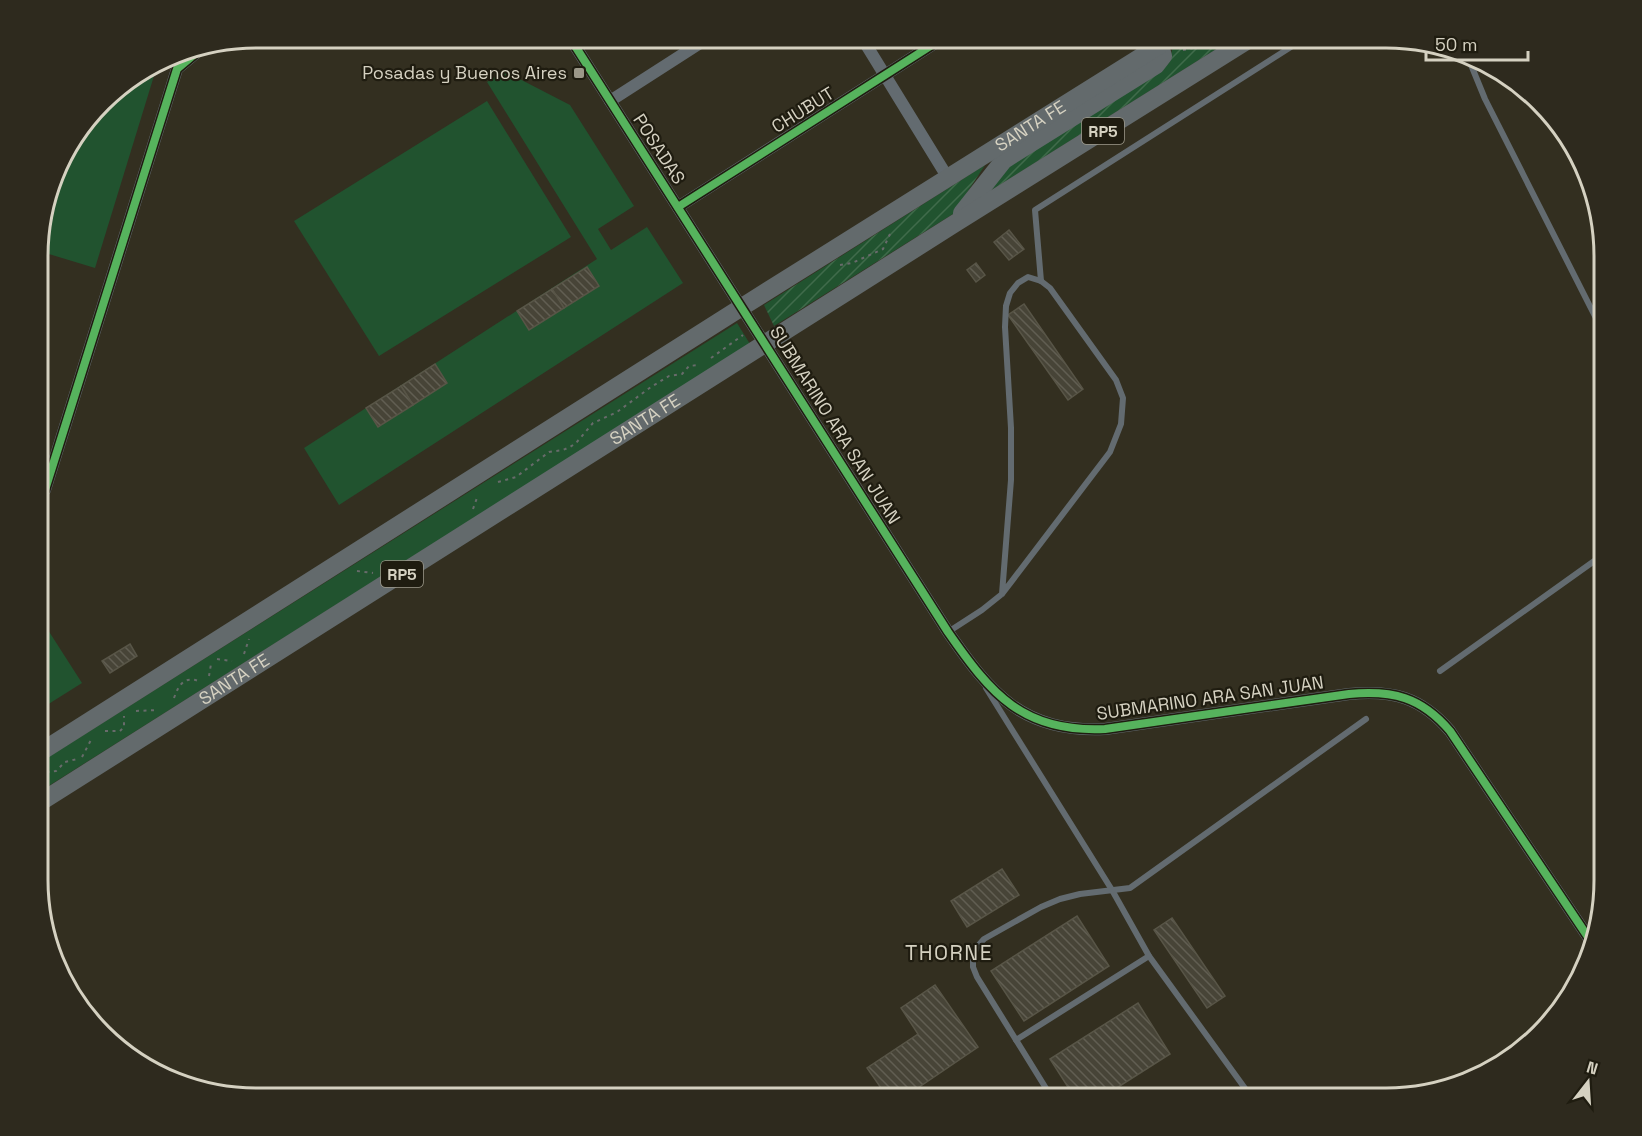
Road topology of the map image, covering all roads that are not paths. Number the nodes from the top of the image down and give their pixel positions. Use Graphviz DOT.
graph roads {
  1 [pos="576,48"];
  2 [pos="692,48"];
  3 [pos="868,48"];
  4 [pos="927,48"];
  5 [pos="1154,48"];
  6 [pos="1164,48"];
  7 [pos="1248,48"];
  8 [pos="1289,48"];
  9 [pos="189,59"];
  10 [pos="1472,67"];
  11 [pos="885,75"];
  12 [pos="610,101"];
  13 [pos="948,178"];
  14 [pos="678,207"];
  15 [pos="954,224"];
  16 [pos="1041,281"];
  17 [pos="742,307"];
  18 [pos="1594,314"];
  19 [pos="765,345"];
  20 [pos="48,480"];
  21 [pos="1594,561"];
  22 [pos="1002,594"];
  23 [pos="948,632"];
  24 [pos="1440,671"];
  25 [pos="976,672"];
  26 [pos="1366,719"];
  27 [pos="48,747"];
  28 [pos="48,797"];
  29 [pos="1112,890"];
  30 [pos="1587,935"];
  31 [pos="1149,956"];
  32 [pos="1016,1040"];
  33 [pos="1046,1088"];
  34 [pos="1245,1088"];
  1 -- 12 [label="street, POSADAS"];
  2 -- 12 [label="street"];
  3 -- 11 [label="street"];
  4 -- 11 [label="street, CHUBUT"];
  5 -- 13 [label="main road, SANTA FE / RP5"];
  6 -- 15 [label="main road"];
  7 -- 15 [label="main road, SANTA FE / RP5"];
  8 -- 16 [label="lane"];
  9 -- 20 [label="street"];
  10 -- 18 [label="lane"];
  11 -- 13 [label="street"];
  11 -- 14 [label="street, CHUBUT"];
  12 -- 14 [label="street, POSADAS"];
  13 -- 17 [label="main road, SANTA FE / RP5"];
  14 -- 17 [label="street, POSADAS"];
  15 -- 19 [label="main road, SANTA FE / RP5"];
  16 -- 22 [label="lane"];
  16 -- 22 [label="lane"];
  17 -- 19 [label="street, SUBMARINO ARA SAN JUAN"];
  17 -- 27 [label="main road, SANTA FE / RP5"];
  19 -- 23 [label="street, SUBMARINO ARA SAN JUAN"];
  19 -- 28 [label="main road, SANTA FE / RP5"];
  21 -- 24 [label="lane"];
  22 -- 23 [label="lane"];
  23 -- 25 [label="street, SUBMARINO ARA SAN JUAN"];
  25 -- 29 [label="lane"];
  25 -- 30 [label="street, SUBMARINO ARA SAN JUAN"];
  26 -- 29 [label="lane"];
  29 -- 31 [label="lane"];
  29 -- 32 [label="lane"];
  31 -- 32 [label="lane"];
  31 -- 34 [label="lane"];
  32 -- 33 [label="lane"];
}
